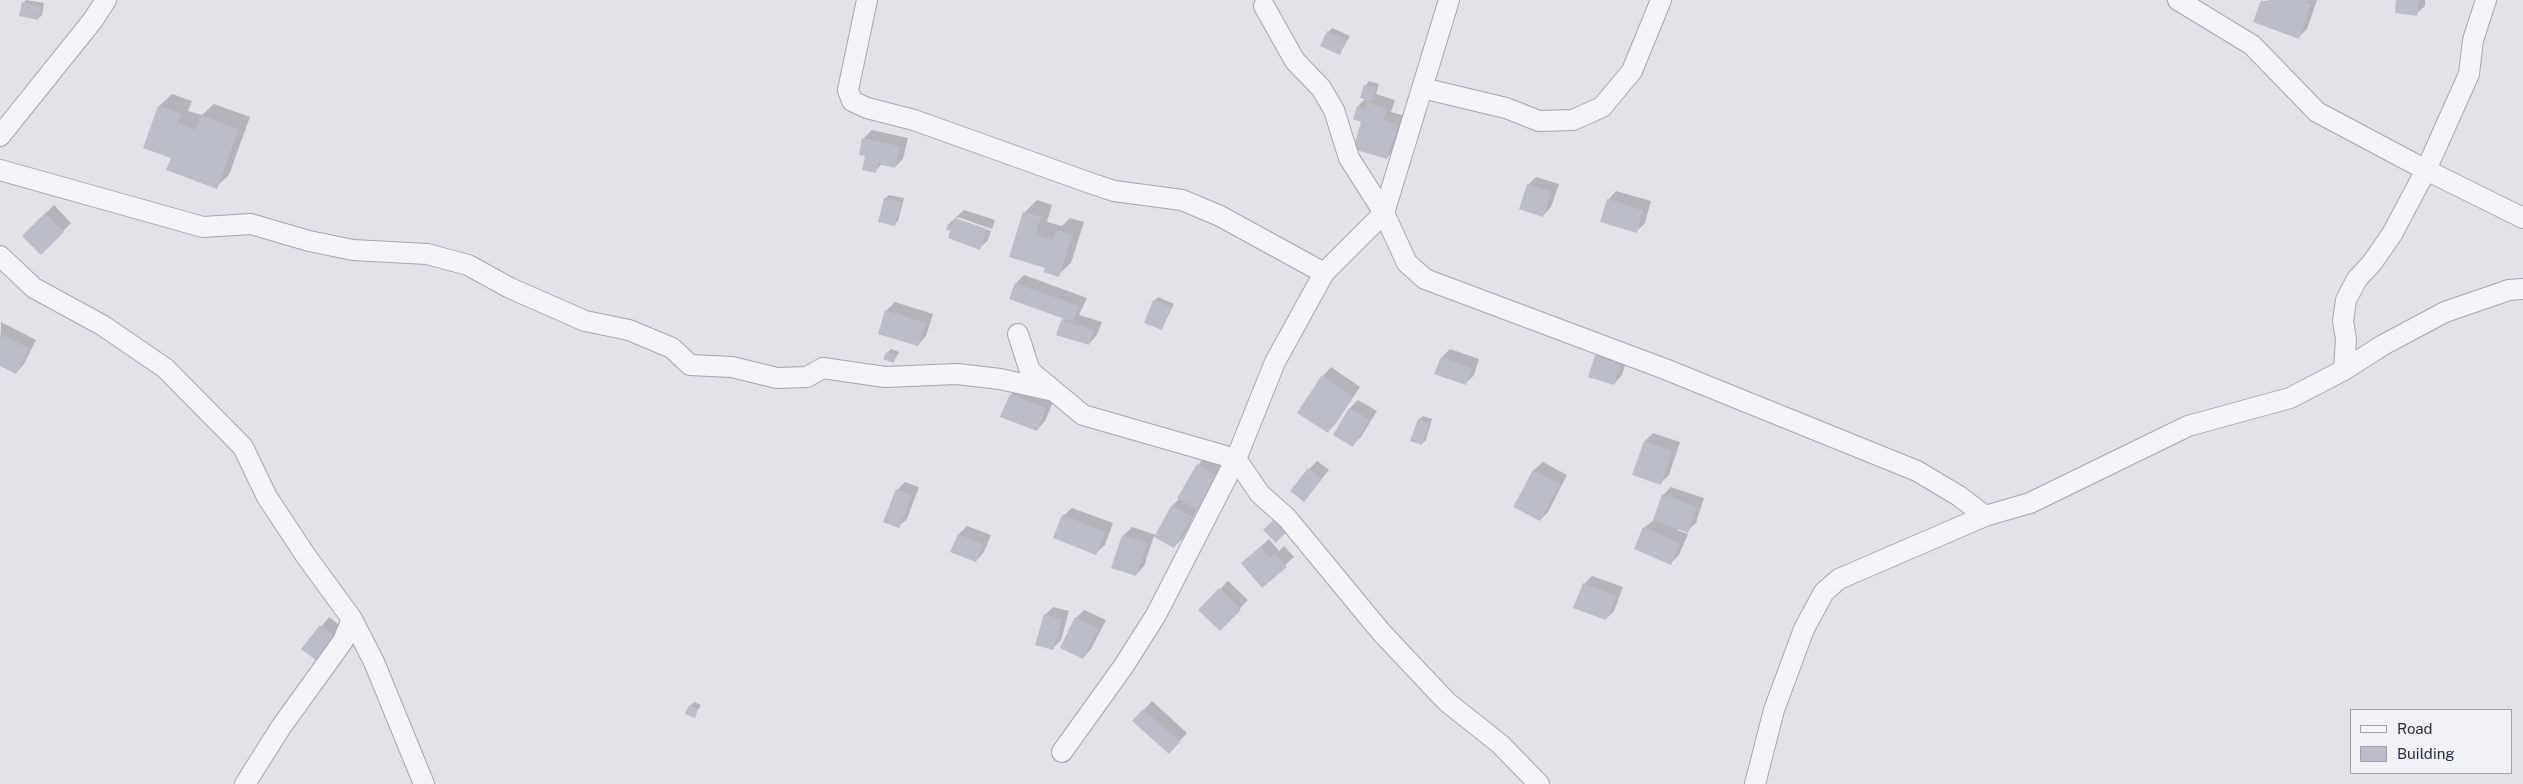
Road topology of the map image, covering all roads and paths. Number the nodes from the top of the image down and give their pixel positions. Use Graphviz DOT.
graph roads {
  1 [pos="106,0"];
  2 [pos="867,0"];
  3 [pos="1449,0"];
  4 [pos="1661,0"];
  5 [pos="2178,0"];
  6 [pos="2486,0"];
  7 [pos="1264,6"];
  8 [pos="1422,88"];
  9 [pos="0,136"];
  10 [pos="0,170"];
  11 [pos="2426,170"];
  12 [pos="1384,213"];
  13 [pos="2523,218"];
  14 [pos="0,256"];
  15 [pos="1324,273"];
  16 [pos="2523,290"];
  17 [pos="1018,334"];
  18 [pos="2344,370"];
  19 [pos="1054,391"];
  20 [pos="1236,459"];
  21 [pos="1985,516"];
  22 [pos="352,618"];
  23 [pos="1062,752"];
  24 [pos="246,784"];
  25 [pos="424,784"];
  26 [pos="1538,784"];
  27 [pos="1755,784"];
  1 -- 9 [label="street"];
  2 -- 15 [label="street"];
  3 -- 8 [label="street"];
  4 -- 8 [label="street"];
  5 -- 11 [label="street"];
  6 -- 11 [label="street"];
  7 -- 12 [label="street"];
  8 -- 12 [label="street"];
  10 -- 19 [label="street"];
  11 -- 13 [label="street"];
  11 -- 18 [label="street"];
  12 -- 15 [label="street"];
  12 -- 21 [label="street"];
  14 -- 22 [label="street"];
  15 -- 20 [label="street"];
  16 -- 18 [label="street"];
  17 -- 19 [label="street"];
  18 -- 21 [label="street"];
  19 -- 20 [label="street"];
  20 -- 23 [label="street"];
  20 -- 26 [label="street"];
  21 -- 27 [label="street"];
  22 -- 24 [label="street"];
  22 -- 25 [label="street"];
}
